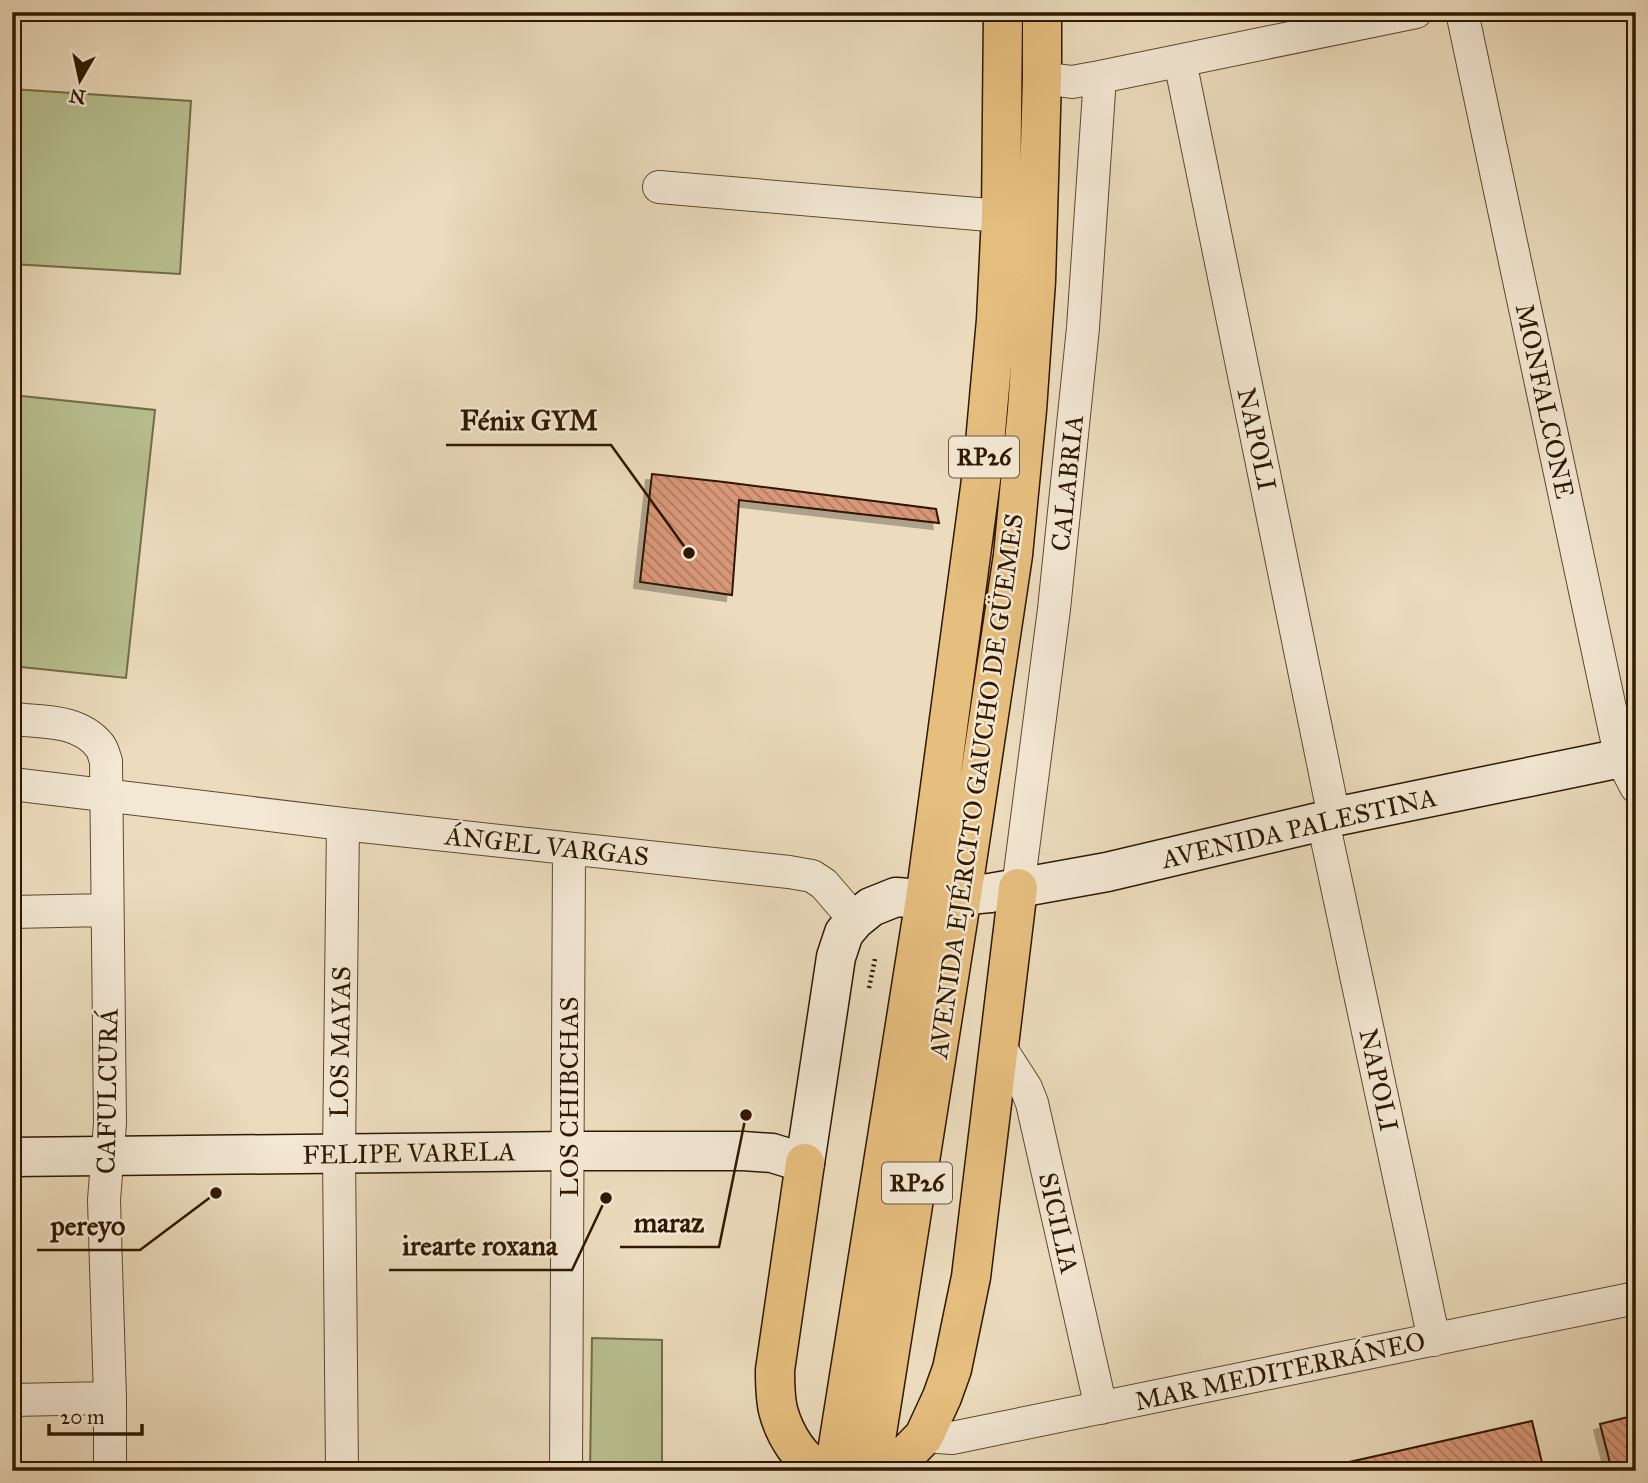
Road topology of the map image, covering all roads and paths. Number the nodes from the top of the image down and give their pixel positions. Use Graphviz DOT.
graph roads {
  1 [pos="1003,12"];
  2 [pos="1042,12"];
  3 [pos="1416,12"];
  4 [pos="1462,12"];
  5 [pos="1180,61"];
  6 [pos="1100,77"];
  7 [pos="1042,78"];
  8 [pos="659,187"];
  9 [pos="1001,216"];
  10 [pos="12,719"];
  11 [pos="1631,766"];
  12 [pos="12,783"];
  13 [pos="107,794"];
  14 [pos="1329,819"];
  15 [pos="343,824"];
  16 [pos="569,849"];
  17 [pos="1018,888"];
  18 [pos="944,897"];
  19 [pos="107,910"];
  20 [pos="12,912"];
  21 [pos="855,920"];
  22 [pos="999,1046"];
  23 [pos="569,1151"];
  24 [pos="339,1154"];
  25 [pos="108,1156"];
  26 [pos="12,1157"];
  27 [pos="805,1163"];
  28 [pos="1636,1298"];
  29 [pos="1434,1340"];
  30 [pos="110,1398"];
  31 [pos="12,1400"];
  32 [pos="1101,1408"];
  33 [pos="924,1436"];
  34 [pos="110,1471"];
  35 [pos="342,1471"];
  36 [pos="566,1471"];
  37 [pos="825,1471"];
  38 [pos="834,1471"];
  39 [pos="872,1471"];
  40 [pos="885,1471"];
  1 -- 9 [label="main road, AVENIDA EJÉRCITO GAUCHO DE GÜEMES / RP26"];
  2 -- 7 [label="main road, AVENIDA EJÉRCITO GAUCHO DE GÜEMES / RP26"];
  3 -- 5 [label="street"];
  4 -- 11 [label="street, MONFALCONE"];
  5 -- 6 [label="street"];
  5 -- 14 [label="street, NAPOLI"];
  6 -- 7 [label="street"];
  6 -- 17 [label="street, CALABRIA"];
  7 -- 18 [label="main road, AVENIDA EJÉRCITO GAUCHO DE GÜEMES / RP26"];
  8 -- 9 [label="street"];
  9 -- 18 [label="main road, AVENIDA EJÉRCITO GAUCHO DE GÜEMES / RP26"];
  10 -- 13 [label="street"];
  11 -- 14 [label="street, AVENIDA PALESTINA"];
  12 -- 13 [label="street, ÁNGEL VARGAS"];
  13 -- 15 [label="street, ÁNGEL VARGAS"];
  13 -- 19 [label="street, CAFULCURÁ"];
  14 -- 17 [label="street, AVENIDA PALESTINA"];
  14 -- 29 [label="street, NAPOLI"];
  15 -- 16 [label="street, ÁNGEL VARGAS"];
  15 -- 24 [label="street, LOS MAYAS"];
  16 -- 21 [label="street, ÁNGEL VARGAS"];
  16 -- 23 [label="street, LOS CHIBCHAS"];
  17 -- 18 [label="street, AVENIDA PALESTINA"];
  17 -- 22 [label="main road"];
  18 -- 21 [label="street"];
  18 -- 38 [label="main road, AVENIDA EJÉRCITO GAUCHO DE GÜEMES / RP26"];
  18 -- 39 [label="main road, AVENIDA EJÉRCITO GAUCHO DE GÜEMES / RP26"];
  19 -- 20 [label="street"];
  19 -- 25 [label="street, CAFULCURÁ"];
  21 -- 27 [label="street"];
  22 -- 32 [label="street, SICILIA"];
  22 -- 33 [label="main road"];
  23 -- 24 [label="street, FELIPE VARELA"];
  23 -- 27 [label="street, FELIPE VARELA"];
  23 -- 36 [label="street, LOS CHIBCHAS"];
  24 -- 25 [label="street, FELIPE VARELA"];
  24 -- 35 [label="street, LOS MAYAS"];
  25 -- 26 [label="street, FELIPE VARELA"];
  25 -- 30 [label="street, CAFULCURÁ"];
  27 -- 37 [label="main road"];
  28 -- 29 [label="street, MAR MEDITERRÁNEO"];
  29 -- 32 [label="street, MAR MEDITERRÁNEO"];
  30 -- 31 [label="street"];
  30 -- 34 [label="street, CAFULCURÁ"];
  32 -- 33 [label="street, MAR MEDITERRÁNEO"];
  33 -- 40 [label="main road"];
}
